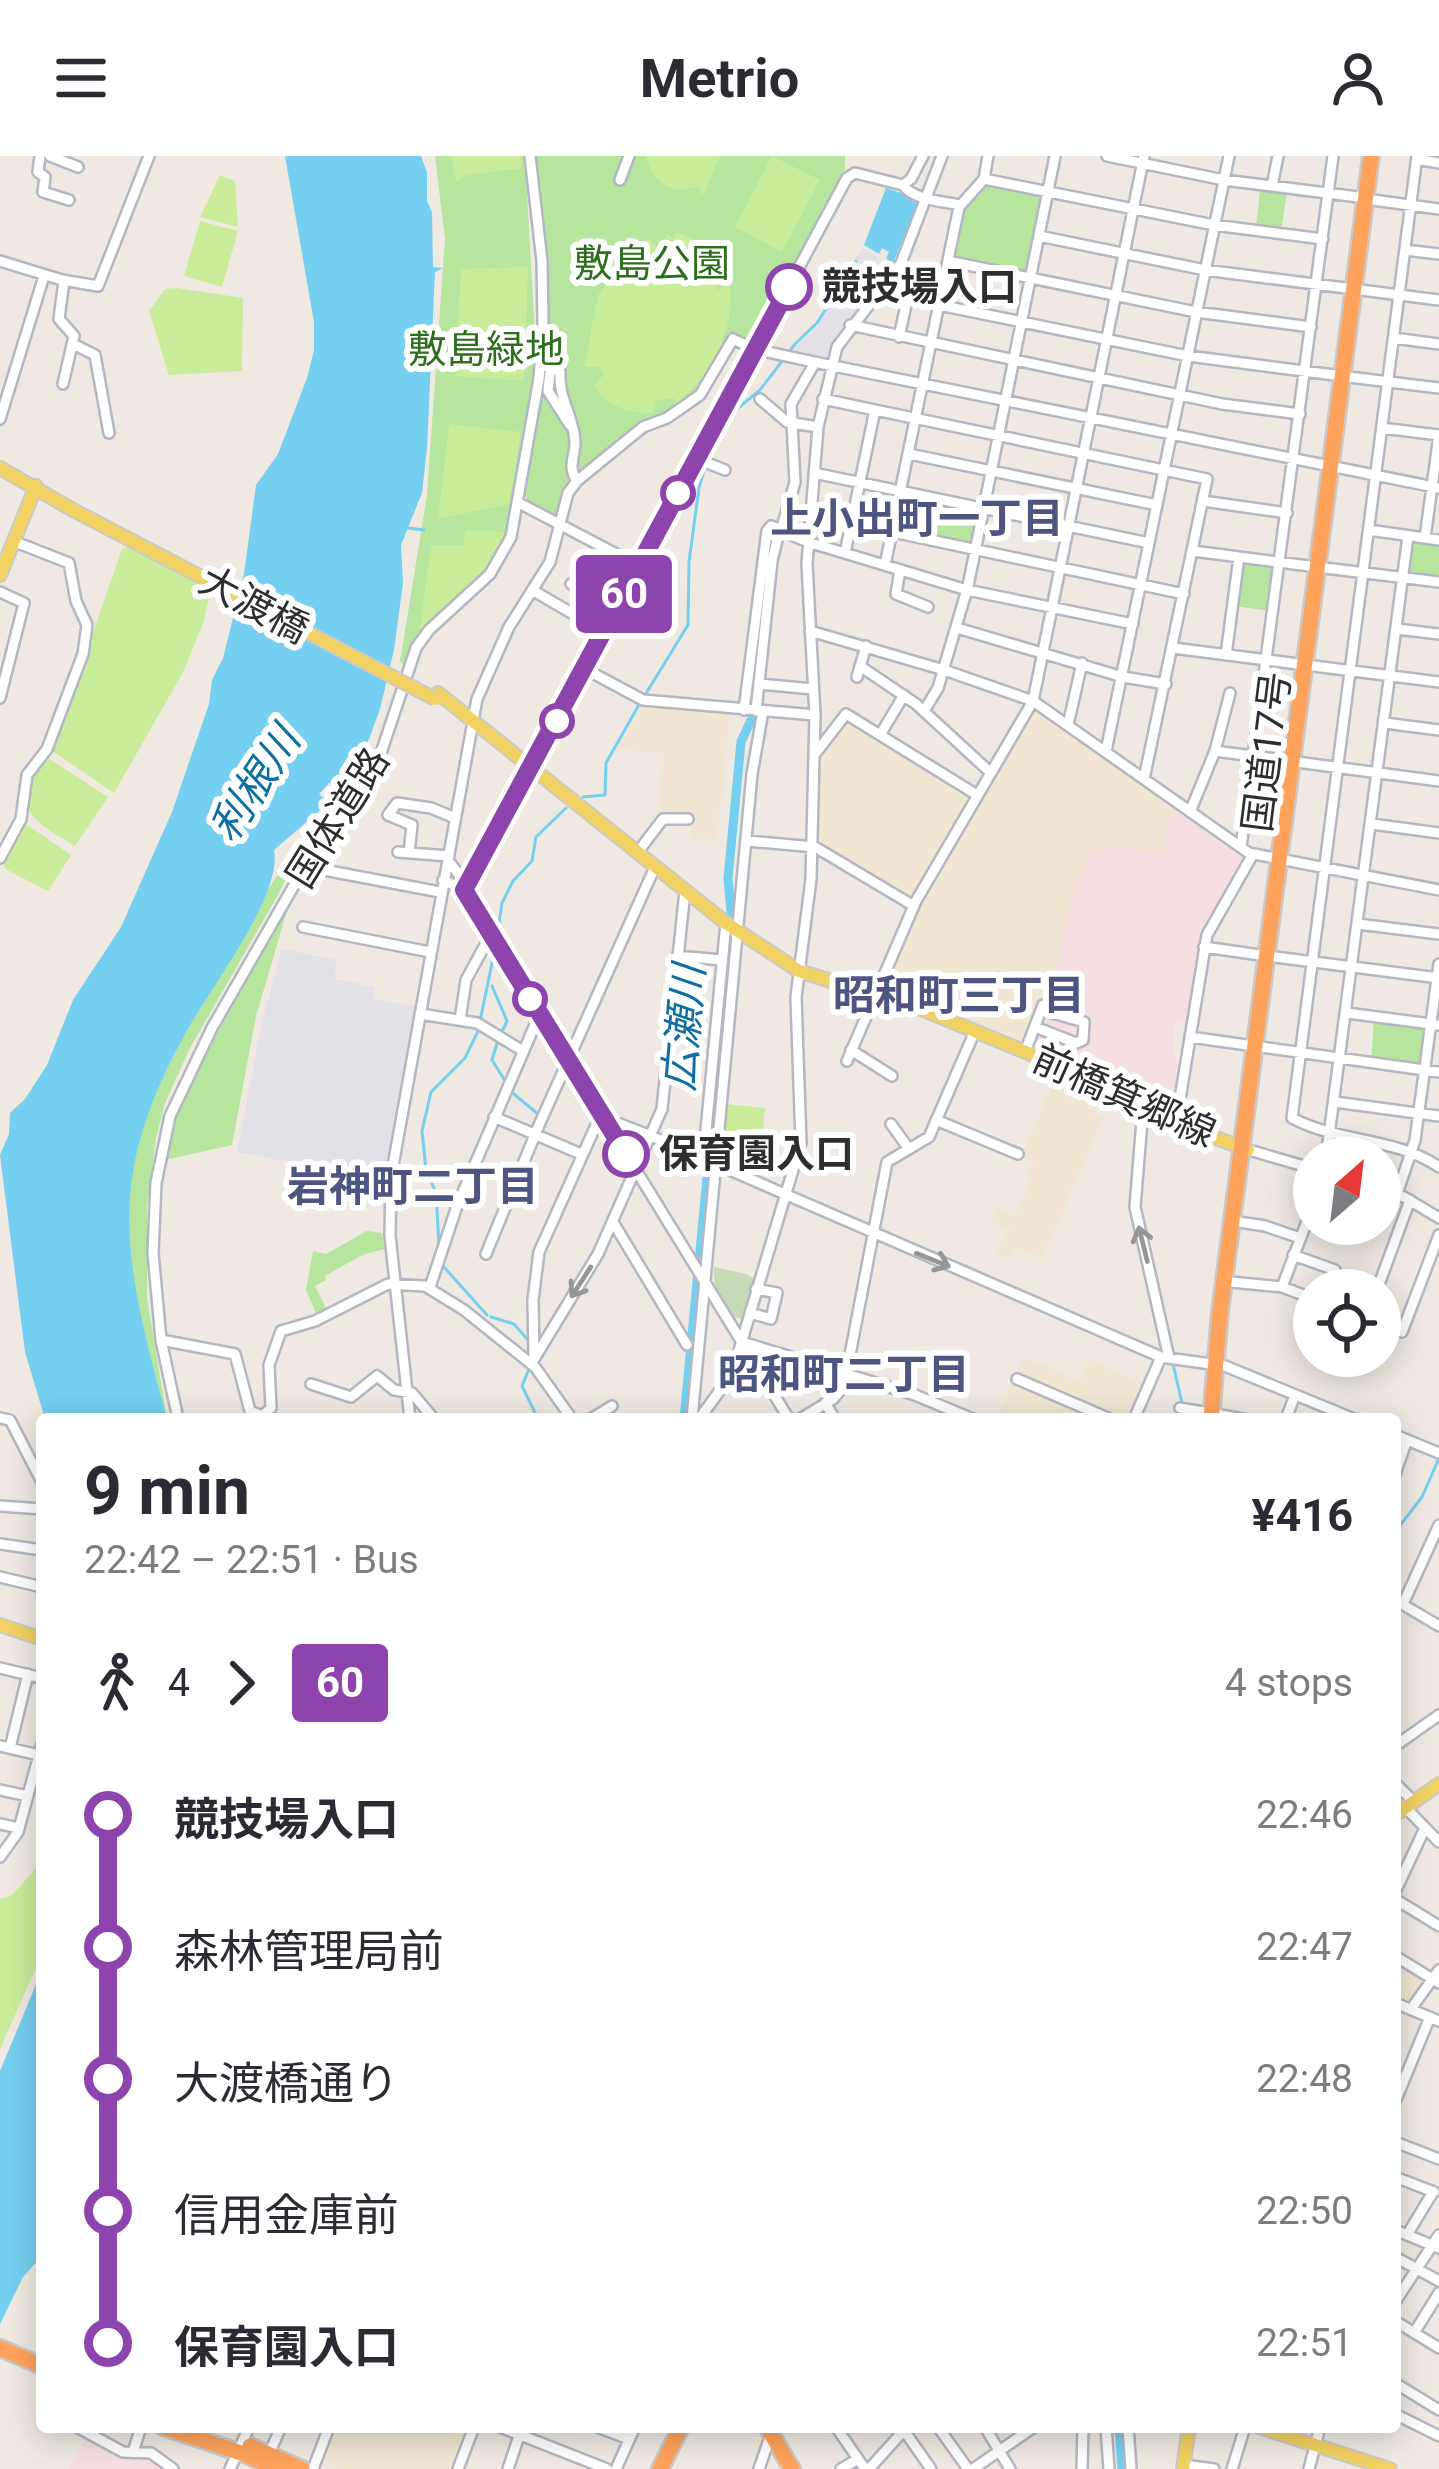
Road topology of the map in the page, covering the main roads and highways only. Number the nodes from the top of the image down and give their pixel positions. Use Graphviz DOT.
graph roads {
  1 [pos="1375,156"];
  2 [pos="0,468"];
  3 [pos="36,486"];
  4 [pos="8,543"];
  5 [pos="0,574"];
  6 [pos="436,696"];
  7 [pos="1245,1149"];
  8 [pos="1219,1360"];
  9 [pos="1211,1413"];
  10 [pos="0,1625"];
  11 [pos="36,1637"];
  12 [pos="1439,1784"];
  13 [pos="1404,1808"];
  14 [pos="0,2348"];
  15 [pos="0,2359"];
  16 [pos="36,2363"];
  17 [pos="36,2374"];
  18 [pos="200,2433"];
  19 [pos="674,2433"];
  20 [pos="773,2433"];
  21 [pos="1188,2433"];
  22 [pos="1279,2433"];
  23 [pos="243,2440"];
  24 [pos="272,2461"];
  25 [pos="1372,2466"];
  26 [pos="1184,2467"];
  27 [pos="302,2469"];
  28 [pos="660,2469"];
  29 [pos="792,2469"];
  30 [pos="1390,2469"];
  1 -- 7 [label="highway, 国道17号"];
  2 -- 3 [label="main road"];
  3 -- 4 [label="main road"];
  3 -- 6 [label="main road, 大渡橋, bridge"];
  4 -- 5 [label="main road"];
  6 -- 7 [label="main road, 前橋箕郷線"];
  7 -- 8 [label="highway, 国道17号"];
  7 -- 8 [label="highway, 国道17号"];
  8 -- 9 [label="highway, 国道17号"];
  10 -- 11 [label="main road"];
  12 -- 13 [label="main road"];
  14 -- 16 [label="highway"];
  15 -- 17 [label="highway"];
  18 -- 23 [label="highway"];
  19 -- 28 [label="highway"];
  20 -- 29 [label="highway"];
  21 -- 26 [label="main road"];
  22 -- 25 [label="main road"];
  23 -- 24 [label="highway"];
  24 -- 27 [label="highway"];
  25 -- 30 [label="main road"];
}
